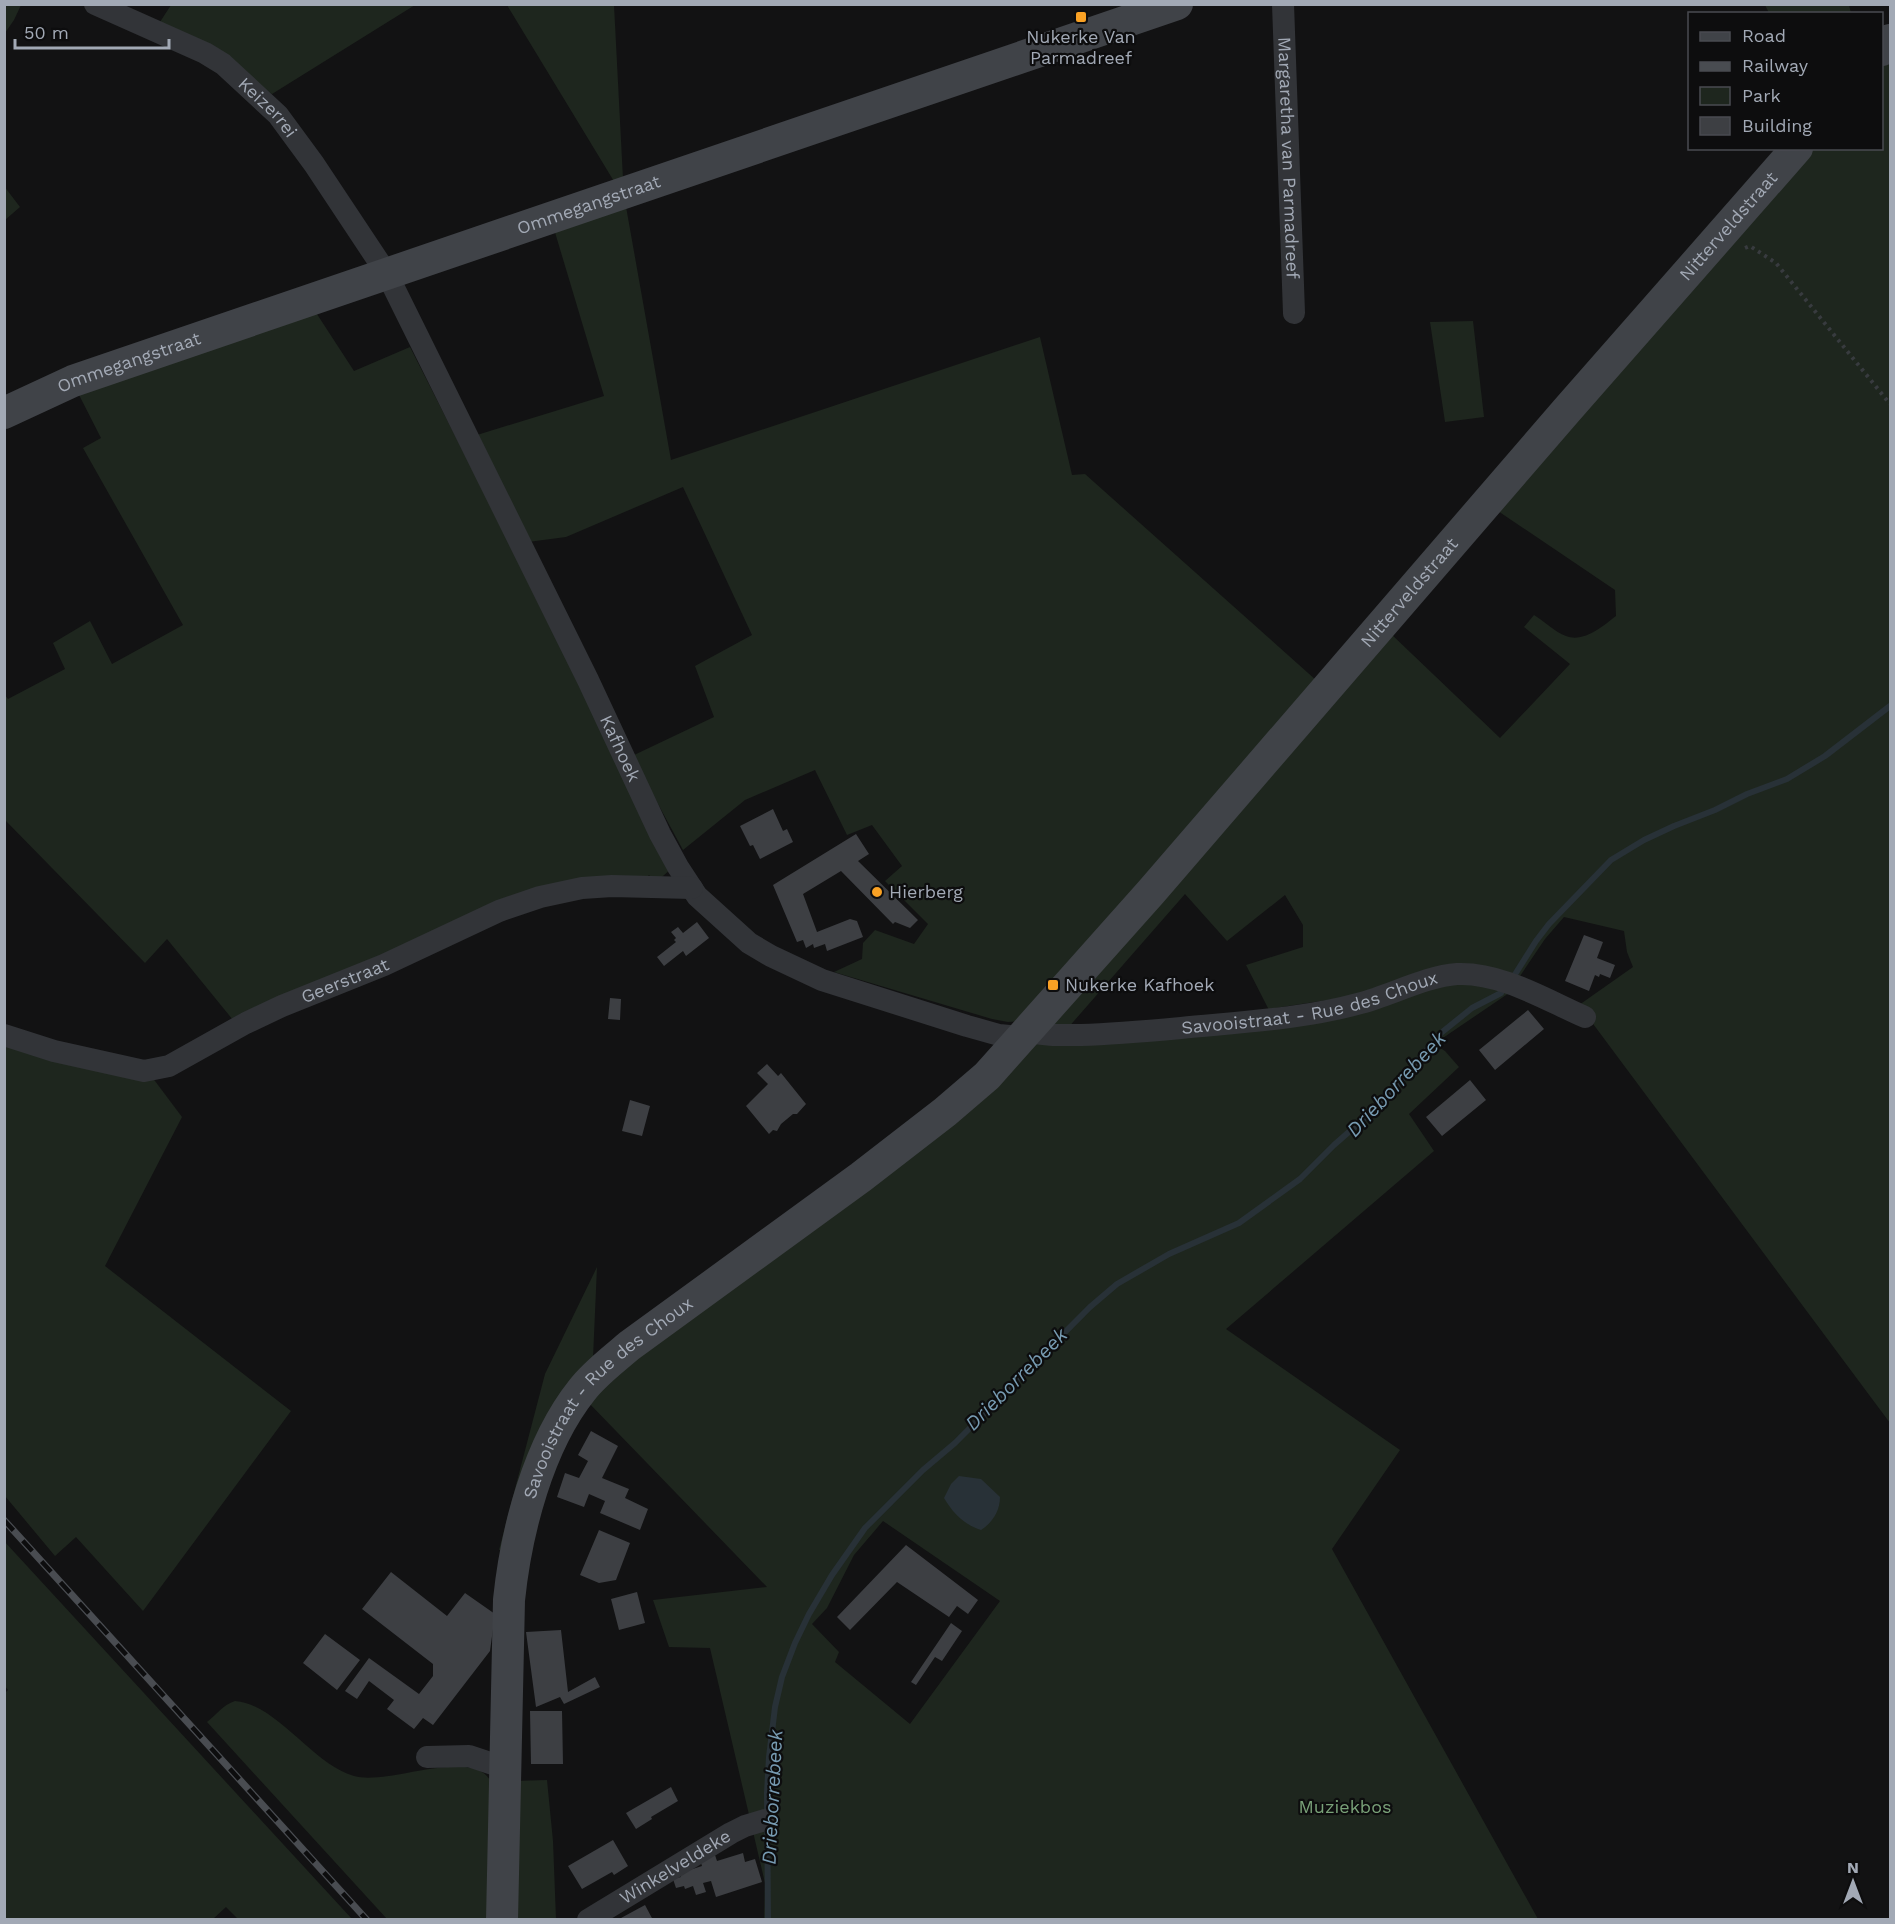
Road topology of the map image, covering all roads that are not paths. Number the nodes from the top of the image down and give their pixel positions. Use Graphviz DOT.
graph roads {
  1 [pos="94,4"];
  2 [pos="1177,4"];
  3 [pos="1283,4"];
  4 [pos="1795,150"];
  5 [pos="387,274"];
  6 [pos="1294,313"];
  7 [pos="4,413"];
  8 [pos="692,888"];
  9 [pos="1585,1017"];
  10 [pos="1024,1034"];
  11 [pos="4,1035"];
  12 [pos="427,1757"];
  13 [pos="505,1767"];
  14 [pos="765,1821"];
  15 [pos="502,1920"];
  16 [pos="588,1920"];
  1 -- 5 [label="street, Keizerrei"];
  2 -- 5 [label="main road, Ommegangstraat"];
  3 -- 6 [label="street, Margaretha van Parmadreef"];
  4 -- 10 [label="main road, Nitterveldstraat"];
  5 -- 7 [label="main road, Ommegangstraat"];
  5 -- 8 [label="street, Kafhoek"];
  8 -- 10 [label="street, Kafhoek"];
  8 -- 11 [label="street, Geerstraat"];
  9 -- 10 [label="street, Savooistraat - Rue des Choux"];
  10 -- 13 [label="main road, Savooistraat - Rue des Choux"];
  12 -- 13 [label="street"];
  13 -- 15 [label="main road, Savooistraat - Rue des Choux"];
  14 -- 16 [label="street, Winkelveldeke"];
}
